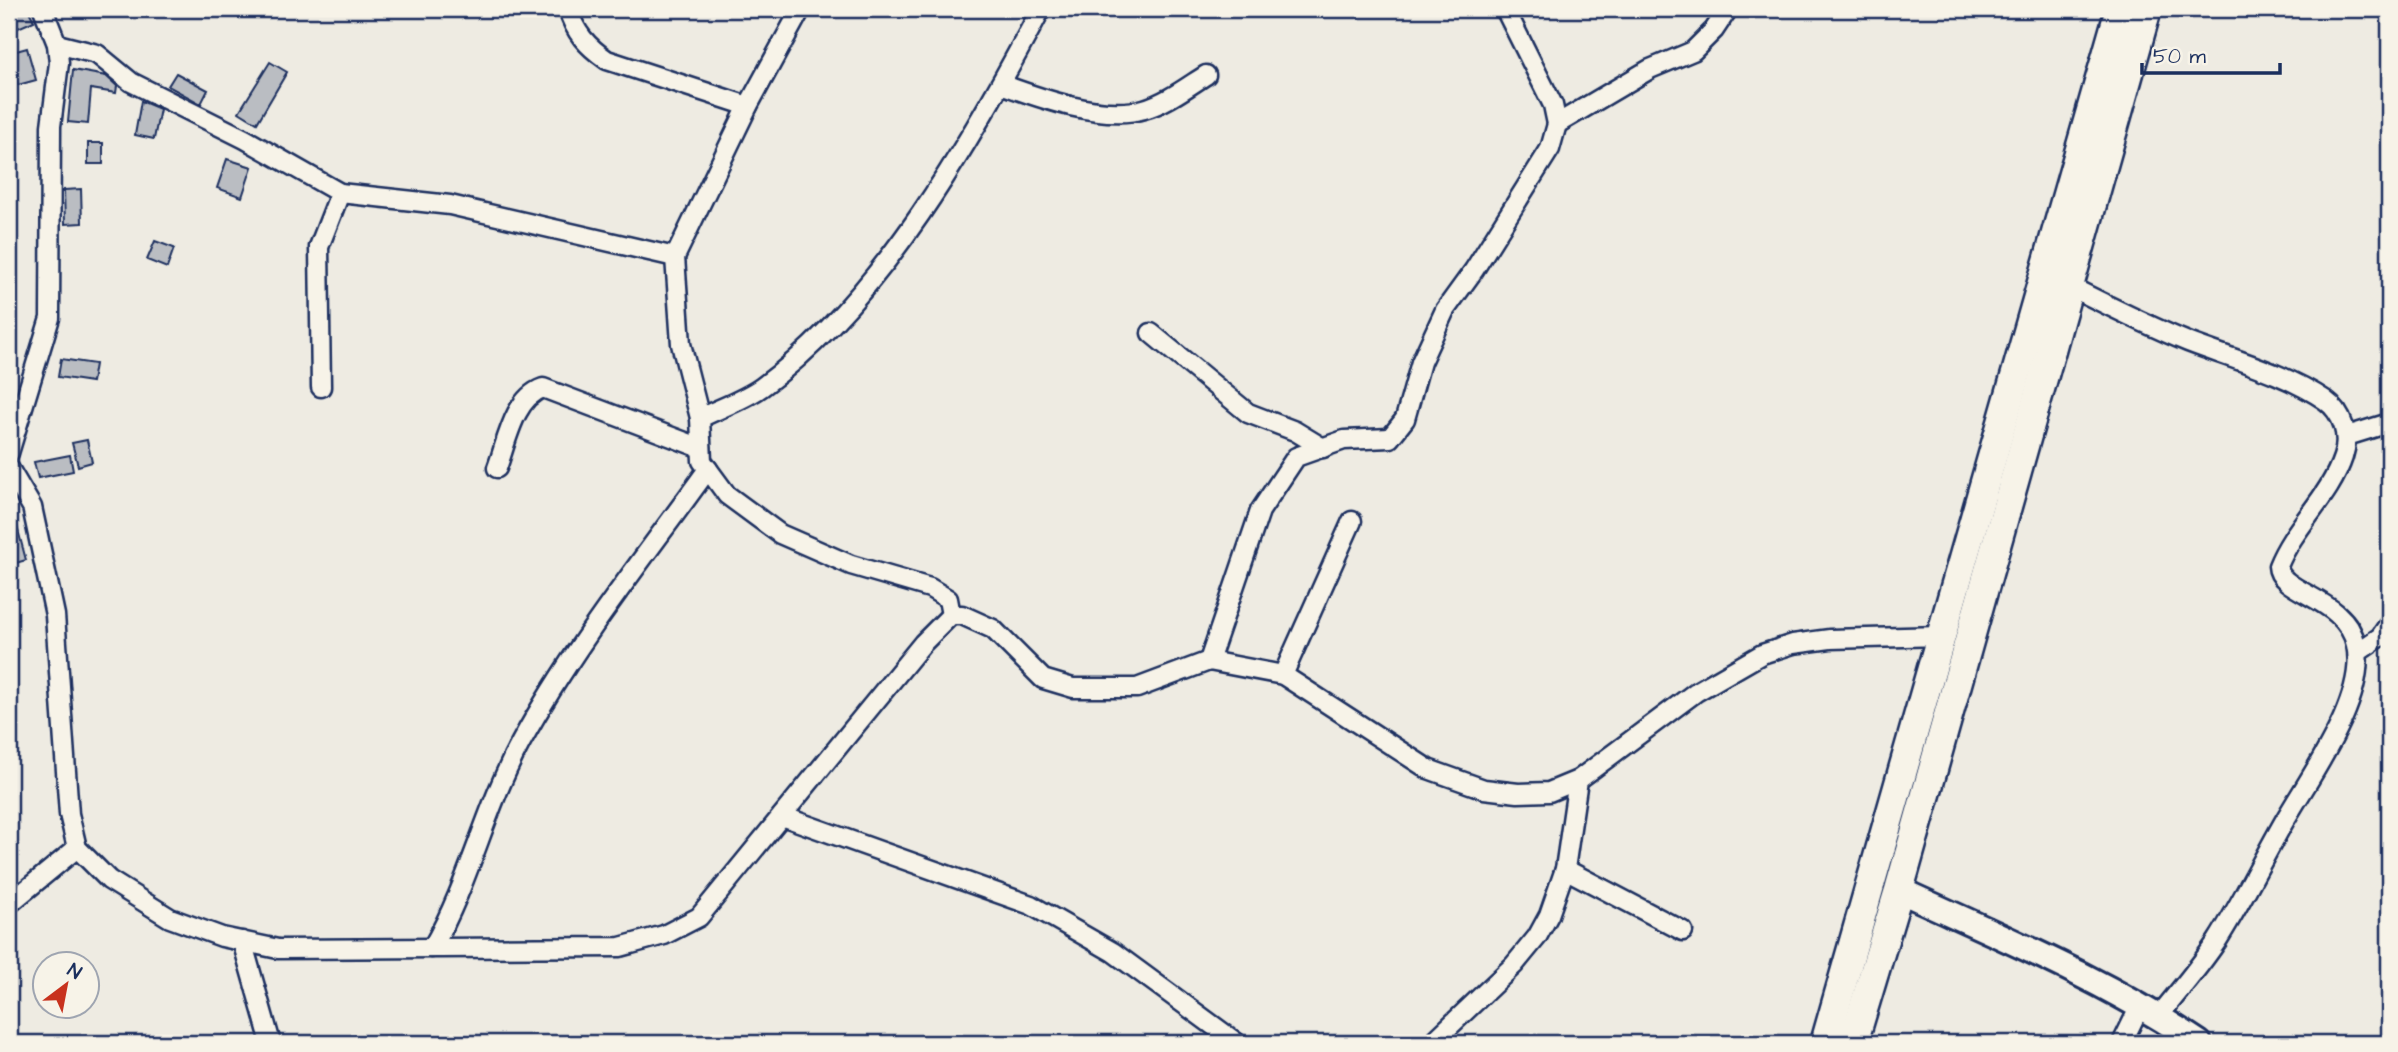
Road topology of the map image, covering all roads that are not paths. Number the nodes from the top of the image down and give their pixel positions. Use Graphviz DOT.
graph roads {
  1 [pos="43,9"];
  2 [pos="568,9"];
  3 [pos="801,9"];
  4 [pos="1041,9"];
  5 [pos="1505,9"];
  6 [pos="1728,9"];
  7 [pos="2120,9"];
  8 [pos="2147,9"];
  9 [pos="57,44"];
  10 [pos="1206,75"];
  11 [pos="1001,84"];
  12 [pos="748,106"];
  13 [pos="1557,124"];
  14 [pos="340,193"];
  15 [pos="675,257"];
  16 [pos="2067,285"];
  17 [pos="1151,333"];
  18 [pos="321,387"];
  19 [pos="700,418"];
  20 [pos="2389,423"];
  21 [pos="2347,436"];
  22 [pos="701,447"];
  23 [pos="1322,448"];
  24 [pos="9,453"];
  25 [pos="9,468"];
  26 [pos="497,468"];
  27 [pos="708,469"];
  28 [pos="1352,521"];
  29 [pos="951,615"];
  30 [pos="2389,624"];
  31 [pos="1941,636"];
  32 [pos="2358,652"];
  33 [pos="1209,661"];
  34 [pos="1283,674"];
  35 [pos="1578,780"];
  36 [pos="782,816"];
  37 [pos="77,848"];
  38 [pos="1566,869"];
  39 [pos="1899,890"];
  40 [pos="9,904"];
  41 [pos="1683,930"];
  42 [pos="242,941"];
  43 [pos="432,947"];
  44 [pos="2149,1012"];
  45 [pos="271,1043"];
  46 [pos="1237,1043"];
  47 [pos="1432,1043"];
  48 [pos="1825,1043"];
  49 [pos="1853,1043"];
  50 [pos="2122,1043"];
  51 [pos="2199,1043"];
  1 -- 9 [label="street"];
  2 -- 12 [label="street"];
  3 -- 12 [label="street"];
  4 -- 11 [label="street"];
  5 -- 13 [label="street"];
  6 -- 13 [label="street"];
  7 -- 31 [label="main road"];
  8 -- 16 [label="main road"];
  9 -- 14 [label="street"];
  9 -- 24 [label="street"];
  10 -- 11 [label="street"];
  11 -- 19 [label="street"];
  12 -- 15 [label="street"];
  13 -- 23 [label="street"];
  14 -- 15 [label="street"];
  14 -- 18 [label="street"];
  15 -- 19 [label="street"];
  16 -- 21 [label="street"];
  16 -- 39 [label="main road"];
  17 -- 23 [label="street"];
  19 -- 22 [label="street"];
  20 -- 21 [label="street"];
  21 -- 32 [label="street"];
  22 -- 26 [label="street"];
  22 -- 27 [label="street"];
  23 -- 33 [label="street"];
  25 -- 37 [label="street"];
  27 -- 29 [label="street"];
  27 -- 43 [label="street"];
  28 -- 34 [label="street"];
  29 -- 33 [label="street"];
  29 -- 36 [label="street"];
  30 -- 32 [label="street"];
  31 -- 35 [label="street"];
  31 -- 48 [label="main road"];
  32 -- 44 [label="street"];
  33 -- 34 [label="street"];
  34 -- 35 [label="street"];
  35 -- 38 [label="street"];
  36 -- 43 [label="street"];
  36 -- 46 [label="street"];
  37 -- 40 [label="street"];
  37 -- 42 [label="street"];
  38 -- 41 [label="street"];
  38 -- 47 [label="street"];
  39 -- 44 [label="street"];
  39 -- 49 [label="main road"];
  42 -- 43 [label="street"];
  42 -- 45 [label="street"];
  44 -- 50 [label="street"];
  44 -- 51 [label="street"];
}
